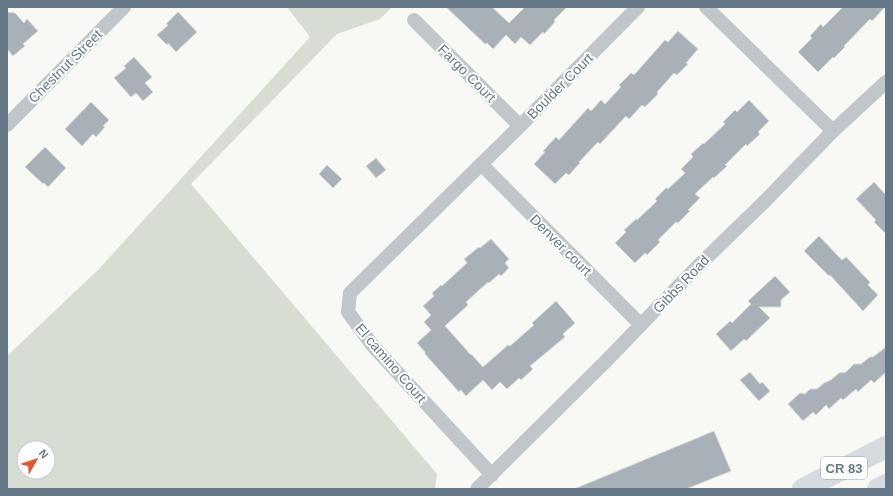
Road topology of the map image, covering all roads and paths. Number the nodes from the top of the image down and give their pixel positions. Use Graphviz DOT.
graph roads {
  1 [pos="124,7"];
  2 [pos="638,7"];
  3 [pos="706,7"];
  4 [pos="414,20"];
  5 [pos="886,82"];
  6 [pos="7,125"];
  7 [pos="520,126"];
  8 [pos="833,131"];
  9 [pos="481,164"];
  10 [pos="641,325"];
  11 [pos="886,447"];
  12 [pos="492,475"];
  13 [pos="886,485"];
  14 [pos="477,489"];
  15 [pos="803,489"];
  16 [pos="878,489"];
  1 -- 6 [label="street, Chestnut Street"];
  2 -- 7 [label="street, Boulder Court"];
  3 -- 8 [label="street"];
  4 -- 7 [label="street, Fargo Court"];
  5 -- 8 [label="street, Gibbs Road"];
  7 -- 9 [label="street, Boulder Court"];
  8 -- 10 [label="street, Gibbs Road"];
  9 -- 10 [label="street, Denver court"];
  9 -- 12 [label="street, El camino Court"];
  10 -- 12 [label="street, Gibbs Road"];
  11 -- 15 [label="highway, CR 83"];
  12 -- 14 [label="street, Gibbs Road"];
  13 -- 16 [label="highway, CR 83"];
}
